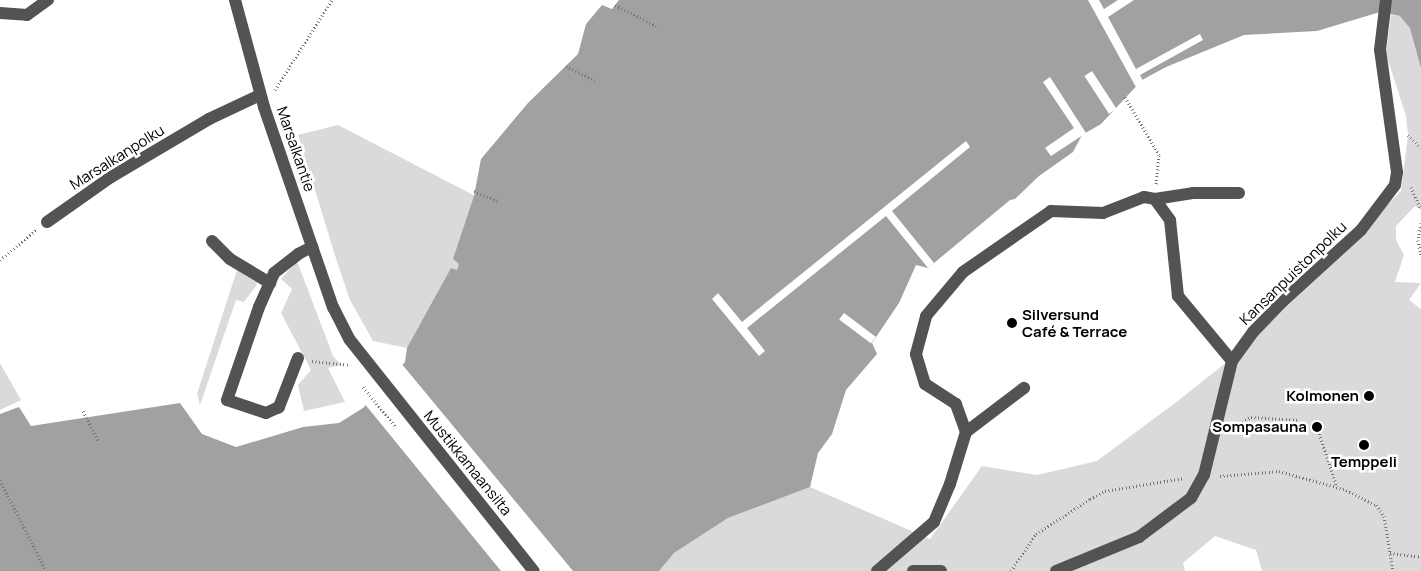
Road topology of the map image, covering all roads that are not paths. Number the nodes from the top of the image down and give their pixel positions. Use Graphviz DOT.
graph roads {
  1 [pos="48,0"];
  2 [pos="235,0"];
  3 [pos="1386,0"];
  4 [pos="0,13"];
  5 [pos="260,95"];
  6 [pos="1239,193"];
  7 [pos="1155,199"];
  8 [pos="47,222"];
  9 [pos="212,241"];
  10 [pos="312,247"];
  11 [pos="270,282"];
  12 [pos="333,307"];
  13 [pos="298,358"];
  14 [pos="1232,361"];
  15 [pos="1024,388"];
  16 [pos="966,432"];
  17 [pos="534,571"];
  18 [pos="877,571"];
  19 [pos="913,571"];
  20 [pos="941,571"];
  21 [pos="1056,571"];
  1 -- 4 [label="street"];
  2 -- 5 [label="street, Marsalkantie"];
  3 -- 14 [label="street, Kansanpuistonpolku"];
  5 -- 8 [label="street, Marsalkanpolku"];
  5 -- 10 [label="street, Marsalkantie"];
  6 -- 7 [label="street"];
  7 -- 14 [label="street"];
  7 -- 16 [label="street"];
  9 -- 11 [label="street"];
  10 -- 11 [label="street"];
  10 -- 12 [label="street, Marsalkantie"];
  11 -- 13 [label="street"];
  12 -- 17 [label="street, Mustikkamaansilta"];
  14 -- 21 [label="street, Kansanpuistonpolku"];
  15 -- 16 [label="street"];
  16 -- 18 [label="street"];
  19 -- 20 [label="street"];
}
